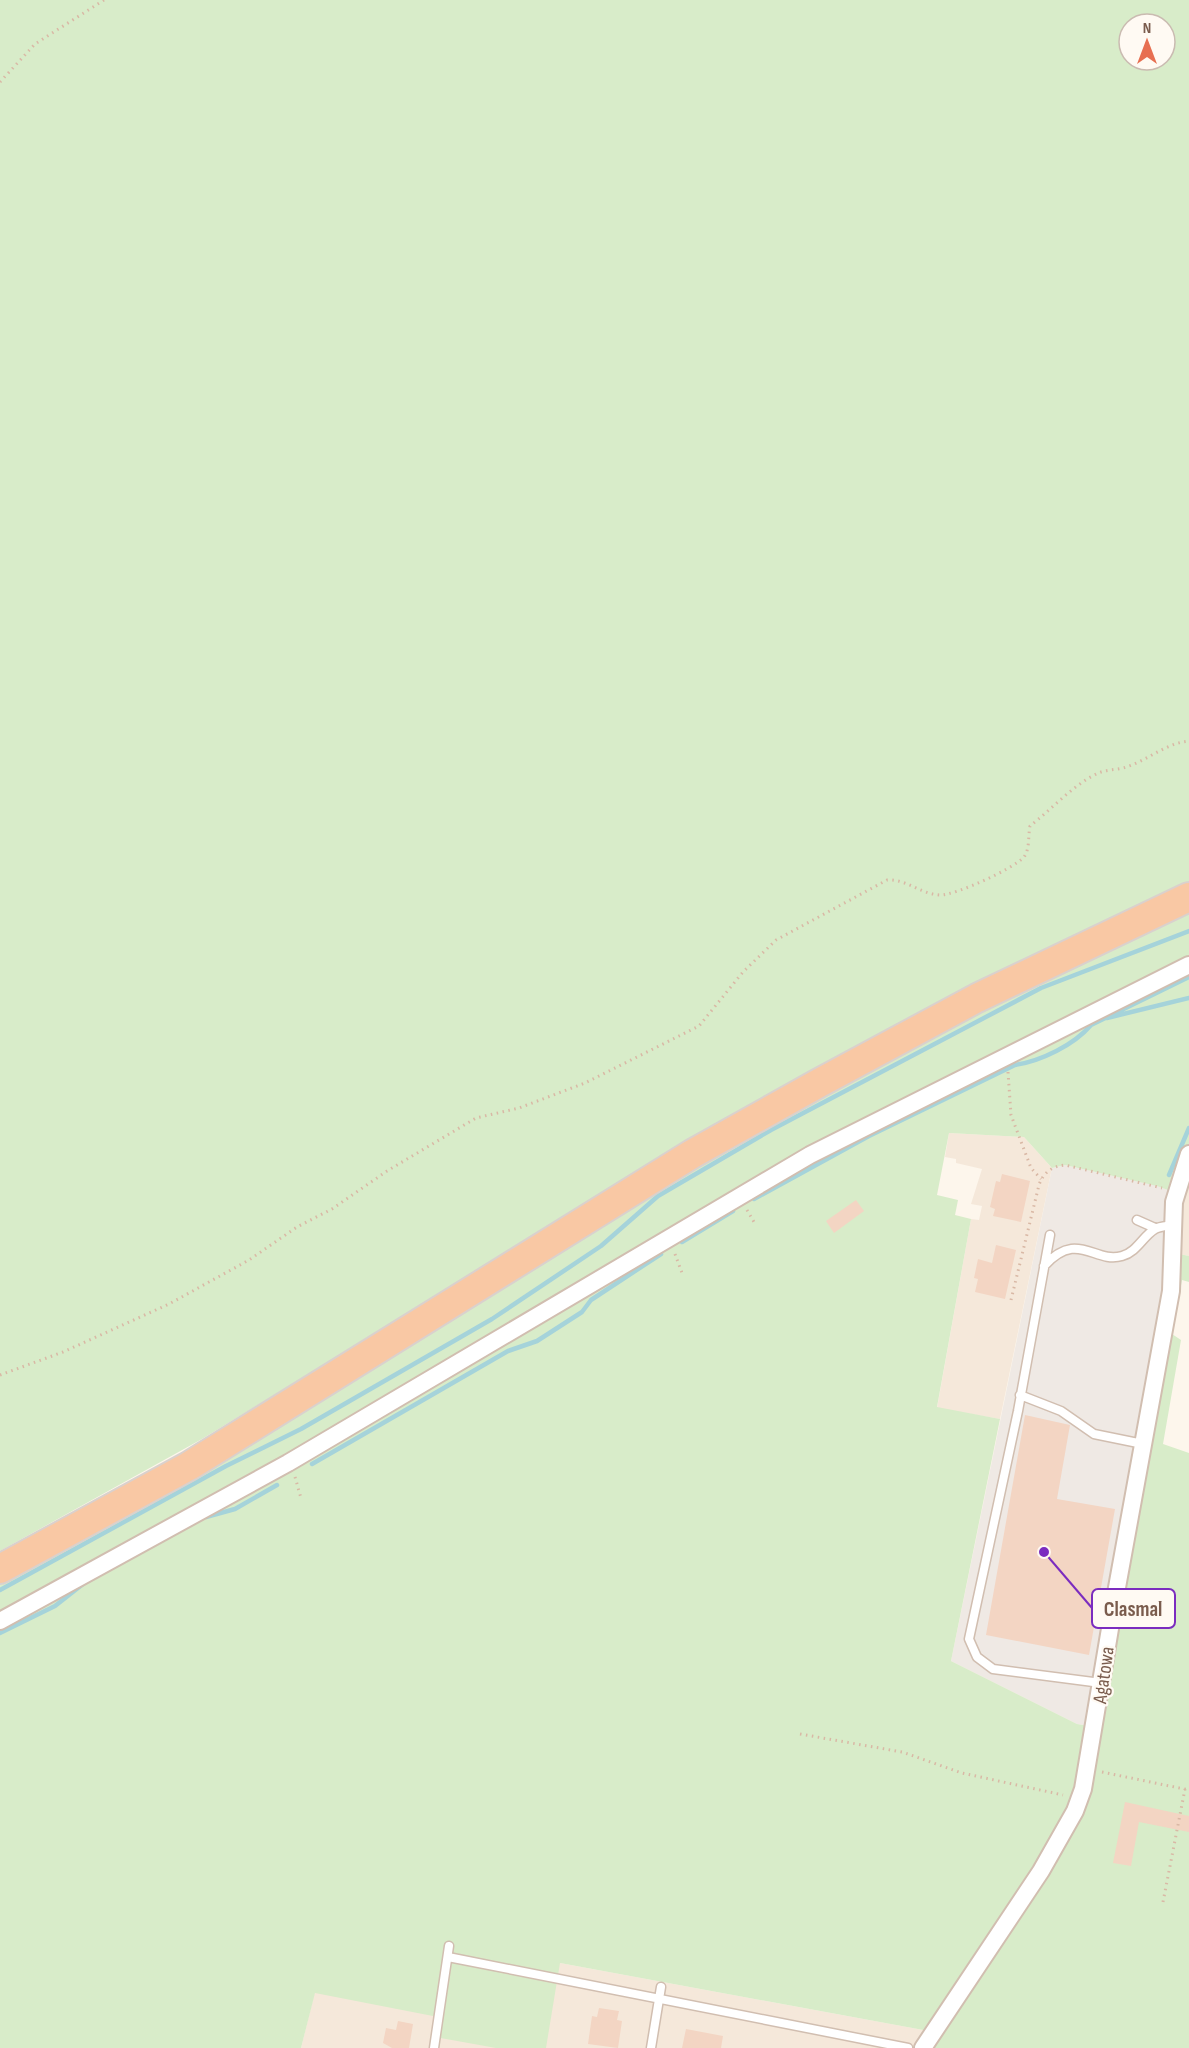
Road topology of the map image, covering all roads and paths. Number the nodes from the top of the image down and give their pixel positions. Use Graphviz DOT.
graph roads {
  1 [pos="104,0"];
  2 [pos="0,82"];
  3 [pos="1189,741"];
  4 [pos="1189,897"];
  5 [pos="1189,964"];
  6 [pos="1003,1059"];
  7 [pos="1189,1154"];
  8 [pos="1041,1179"];
  9 [pos="1176,1193"];
  10 [pos="1137,1220"];
  11 [pos="1173,1225"];
  12 [pos="1155,1228"];
  13 [pos="1050,1235"];
  14 [pos="667,1239"];
  15 [pos="1044,1266"];
  16 [pos="682,1273"];
  17 [pos="1011,1300"];
  18 [pos="0,1375"];
  19 [pos="1020,1395"];
  20 [pos="1143,1444"];
  21 [pos="288,1463"];
  22 [pos="301,1498"];
  23 [pos="0,1569"];
  24 [pos="0,1621"];
  25 [pos="1101,1683"];
  26 [pos="800,1734"];
  27 [pos="1089,1770"];
  28 [pos="1187,1790"];
  29 [pos="1080,1800"];
  30 [pos="1163,1902"];
  31 [pos="449,1946"];
  32 [pos="448,1957"];
  33 [pos="661,1988"];
  34 [pos="659,1998"];
  35 [pos="434,2048"];
  36 [pos="651,2048"];
  37 [pos="908,2048"];
  38 [pos="923,2048"];
  1 -- 2 [label="path"];
  3 -- 18 [label="path"];
  4 -- 23 [label="highway"];
  5 -- 6 [label="street"];
  6 -- 8 [label="path"];
  6 -- 14 [label="street"];
  7 -- 9 [label="street, Agatowa"];
  8 -- 9 [label="path"];
  8 -- 17 [label="path"];
  9 -- 11 [label="street, Agatowa"];
  10 -- 12 [label="lane"];
  11 -- 12 [label="lane"];
  11 -- 20 [label="street, Agatowa"];
  12 -- 15 [label="lane"];
  13 -- 15 [label="lane"];
  14 -- 16 [label="path"];
  14 -- 21 [label="street"];
  15 -- 19 [label="lane"];
  19 -- 20 [label="lane"];
  19 -- 25 [label="lane"];
  20 -- 25 [label="street, Agatowa"];
  21 -- 22 [label="path"];
  21 -- 24 [label="street"];
  25 -- 27 [label="street, Agatowa"];
  26 -- 29 [label="path"];
  27 -- 28 [label="path"];
  27 -- 29 [label="street, Agatowa"];
  28 -- 30 [label="path"];
  29 -- 38 [label="street, Agatowa"];
  31 -- 32 [label="lane"];
  32 -- 34 [label="lane"];
  32 -- 35 [label="lane"];
  33 -- 34 [label="lane"];
  34 -- 36 [label="lane"];
  34 -- 37 [label="lane"];
}
